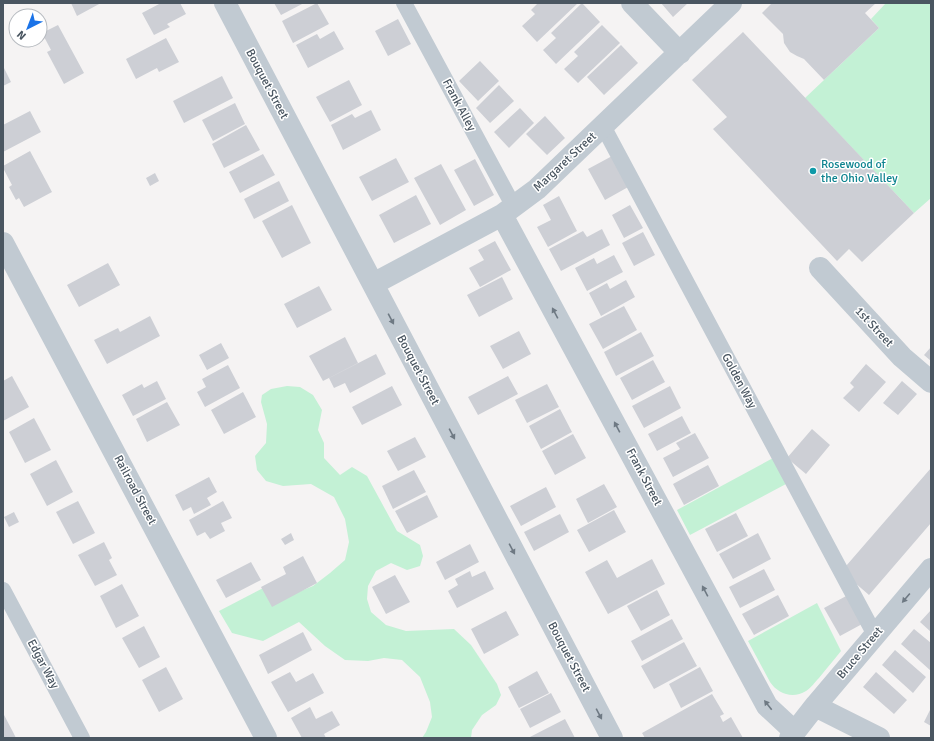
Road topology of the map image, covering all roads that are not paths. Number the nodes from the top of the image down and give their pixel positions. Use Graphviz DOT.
graph roads {
  1 [pos="225,3"];
  2 [pos="404,3"];
  3 [pos="632,3"];
  4 [pos="731,3"];
  5 [pos="680,53"];
  6 [pos="603,126"];
  7 [pos="508,211"];
  8 [pos="3,243"];
  9 [pos="820,268"];
  10 [pos="373,284"];
  11 [pos="931,382"];
  12 [pos="928,577"];
  13 [pos="3,590"];
  14 [pos="875,635"];
  15 [pos="815,706"];
  16 [pos="793,735"];
  17 [pos="82,738"];
  18 [pos="266,738"];
  19 [pos="612,738"];
  20 [pos="879,738"];
  1 -- 10 [label="street, Bouquet Street"];
  2 -- 7 [label="lane, Frank Alley"];
  3 -- 5 [label="street"];
  4 -- 5 [label="street, Margaret Street"];
  5 -- 6 [label="street, Margaret Street"];
  6 -- 7 [label="street, Margaret Street"];
  6 -- 14 [label="lane, Golden Way"];
  7 -- 10 [label="street, Margaret Street"];
  16 -- 7 [label="street, Frank Street, one-way"];
  8 -- 18 [label="street, Railroad Street"];
  9 -- 11 [label="street, 1st Street"];
  10 -- 19 [label="street, Bouquet Street, one-way"];
  12 -- 14 [label="street, Bruce Street, one-way"];
  13 -- 17 [label="lane, Edgar Way"];
  14 -- 15 [label="street, Bruce Street"];
  15 -- 16 [label="street, Bruce Street"];
  15 -- 20 [label="street"];
}
